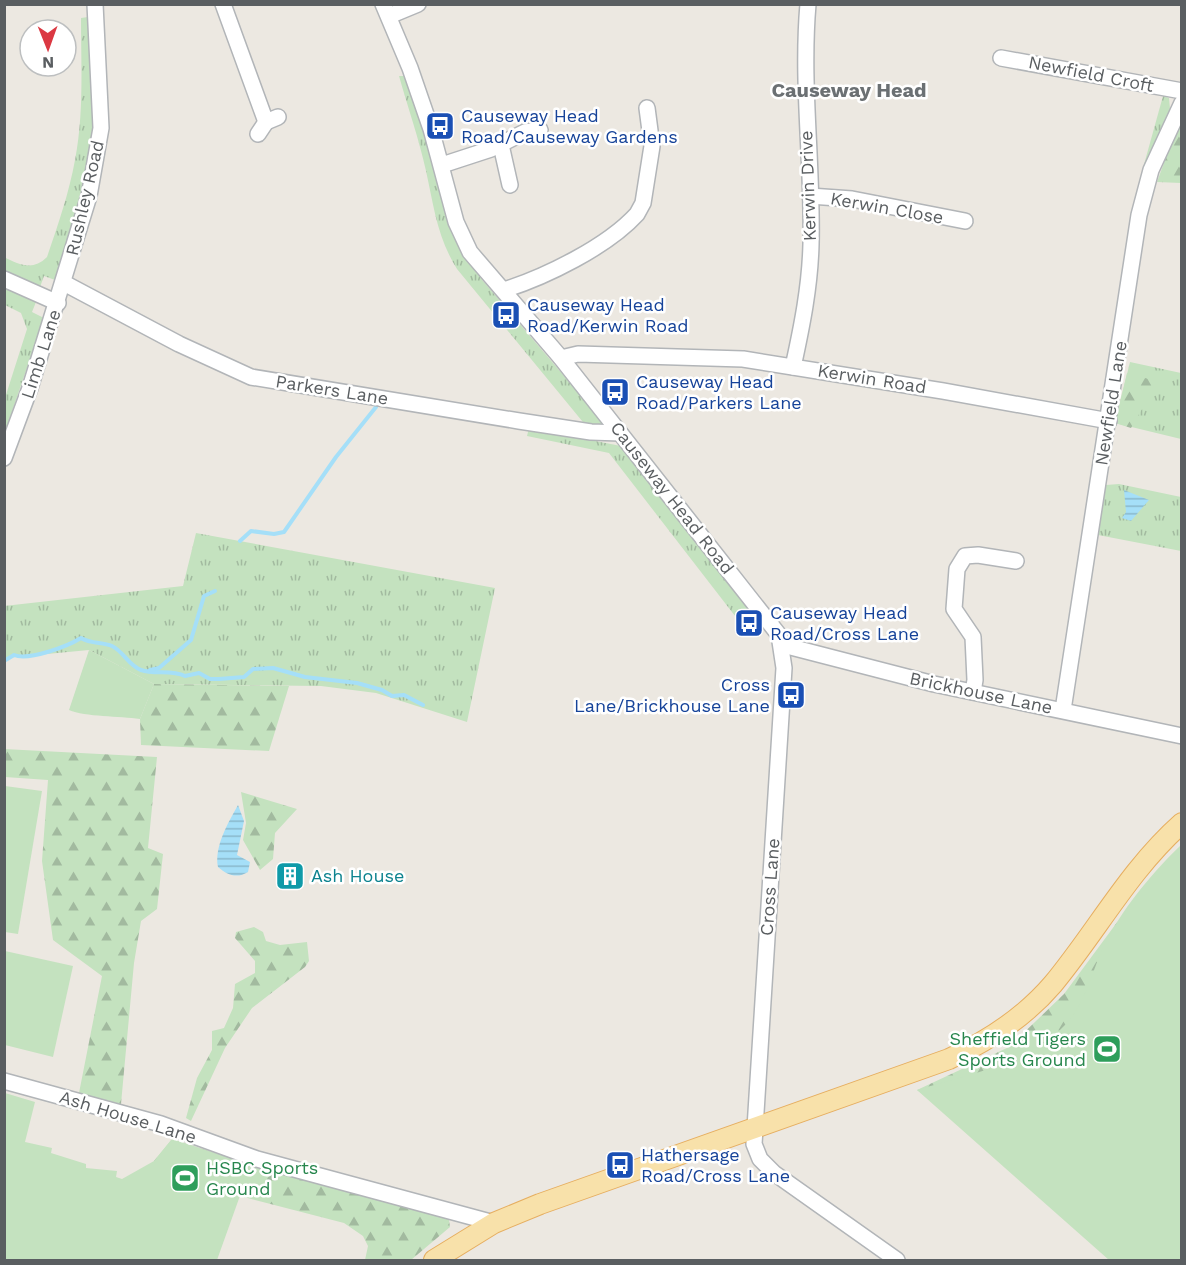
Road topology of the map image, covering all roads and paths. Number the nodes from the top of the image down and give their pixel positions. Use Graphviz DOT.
graph roads {
  1 [pos="223,4"];
  2 [pos="418,4"];
  3 [pos="808,4"];
  4 [pos="99,5"];
  5 [pos="386,10"];
  6 [pos="1001,58"];
  7 [pos="1182,91"];
  8 [pos="1182,103"];
  9 [pos="647,108"];
  10 [pos="267,124"];
  11 [pos="540,130"];
  12 [pos="501,145"];
  13 [pos="442,165"];
  14 [pos="510,185"];
  15 [pos="810,196"];
  16 [pos="965,221"];
  17 [pos="4,279"];
  18 [pos="64,283"];
  19 [pos="504,290"];
  20 [pos="58,303"];
  21 [pos="561,358"];
  22 [pos="793,367"];
  23 [pos="1109,421"];
  24 [pos="620,433"];
  25 [pos="4,458"];
  26 [pos="1016,561"];
  27 [pos="783,645"];
  28 [pos="973,692"];
  29 [pos="1063,710"];
  30 [pos="1182,736"];
  31 [pos="1182,823"];
  32 [pos="4,1081"];
  33 [pos="754,1129"];
  34 [pos="494,1223"];
  35 [pos="434,1260"];
  36 [pos="897,1260"];
  1 -- 10 [label="street"];
  2 -- 5 [label="street"];
  3 -- 15 [label="street, Kerwin Drive"];
  4 -- 18 [label="street, Rushley Road"];
  5 -- 13 [label="street, Causeway Head Road"];
  6 -- 7 [label="street, Newfield Croft"];
  8 -- 23 [label="street, Newfield Lane"];
  9 -- 19 [label="street"];
  11 -- 12 [label="street"];
  12 -- 13 [label="street"];
  12 -- 14 [label="street"];
  13 -- 19 [label="street, Causeway Head Road"];
  15 -- 16 [label="street, Kerwin Close"];
  15 -- 22 [label="street, Kerwin Drive"];
  17 -- 20 [label="street"];
  18 -- 20 [label="street, Limb Lane"];
  18 -- 24 [label="street, Parkers Lane"];
  19 -- 21 [label="street, Causeway Head Road"];
  20 -- 25 [label="street, Limb Lane"];
  21 -- 22 [label="street, Kerwin Road"];
  21 -- 24 [label="street, Causeway Head Road"];
  22 -- 23 [label="street, Kerwin Road"];
  23 -- 29 [label="street, Newfield Lane"];
  24 -- 27 [label="street, Causeway Head Road"];
  26 -- 28 [label="street"];
  27 -- 28 [label="street, Brickhouse Lane"];
  27 -- 33 [label="street, Cross Lane"];
  28 -- 29 [label="street, Brickhouse Lane"];
  29 -- 30 [label="street, Brickhouse Lane"];
  31 -- 33 [label="main road"];
  32 -- 34 [label="street, Ash House Lane"];
  33 -- 34 [label="main road"];
  33 -- 36 [label="street, Cross Lane"];
  34 -- 35 [label="main road"];
}
